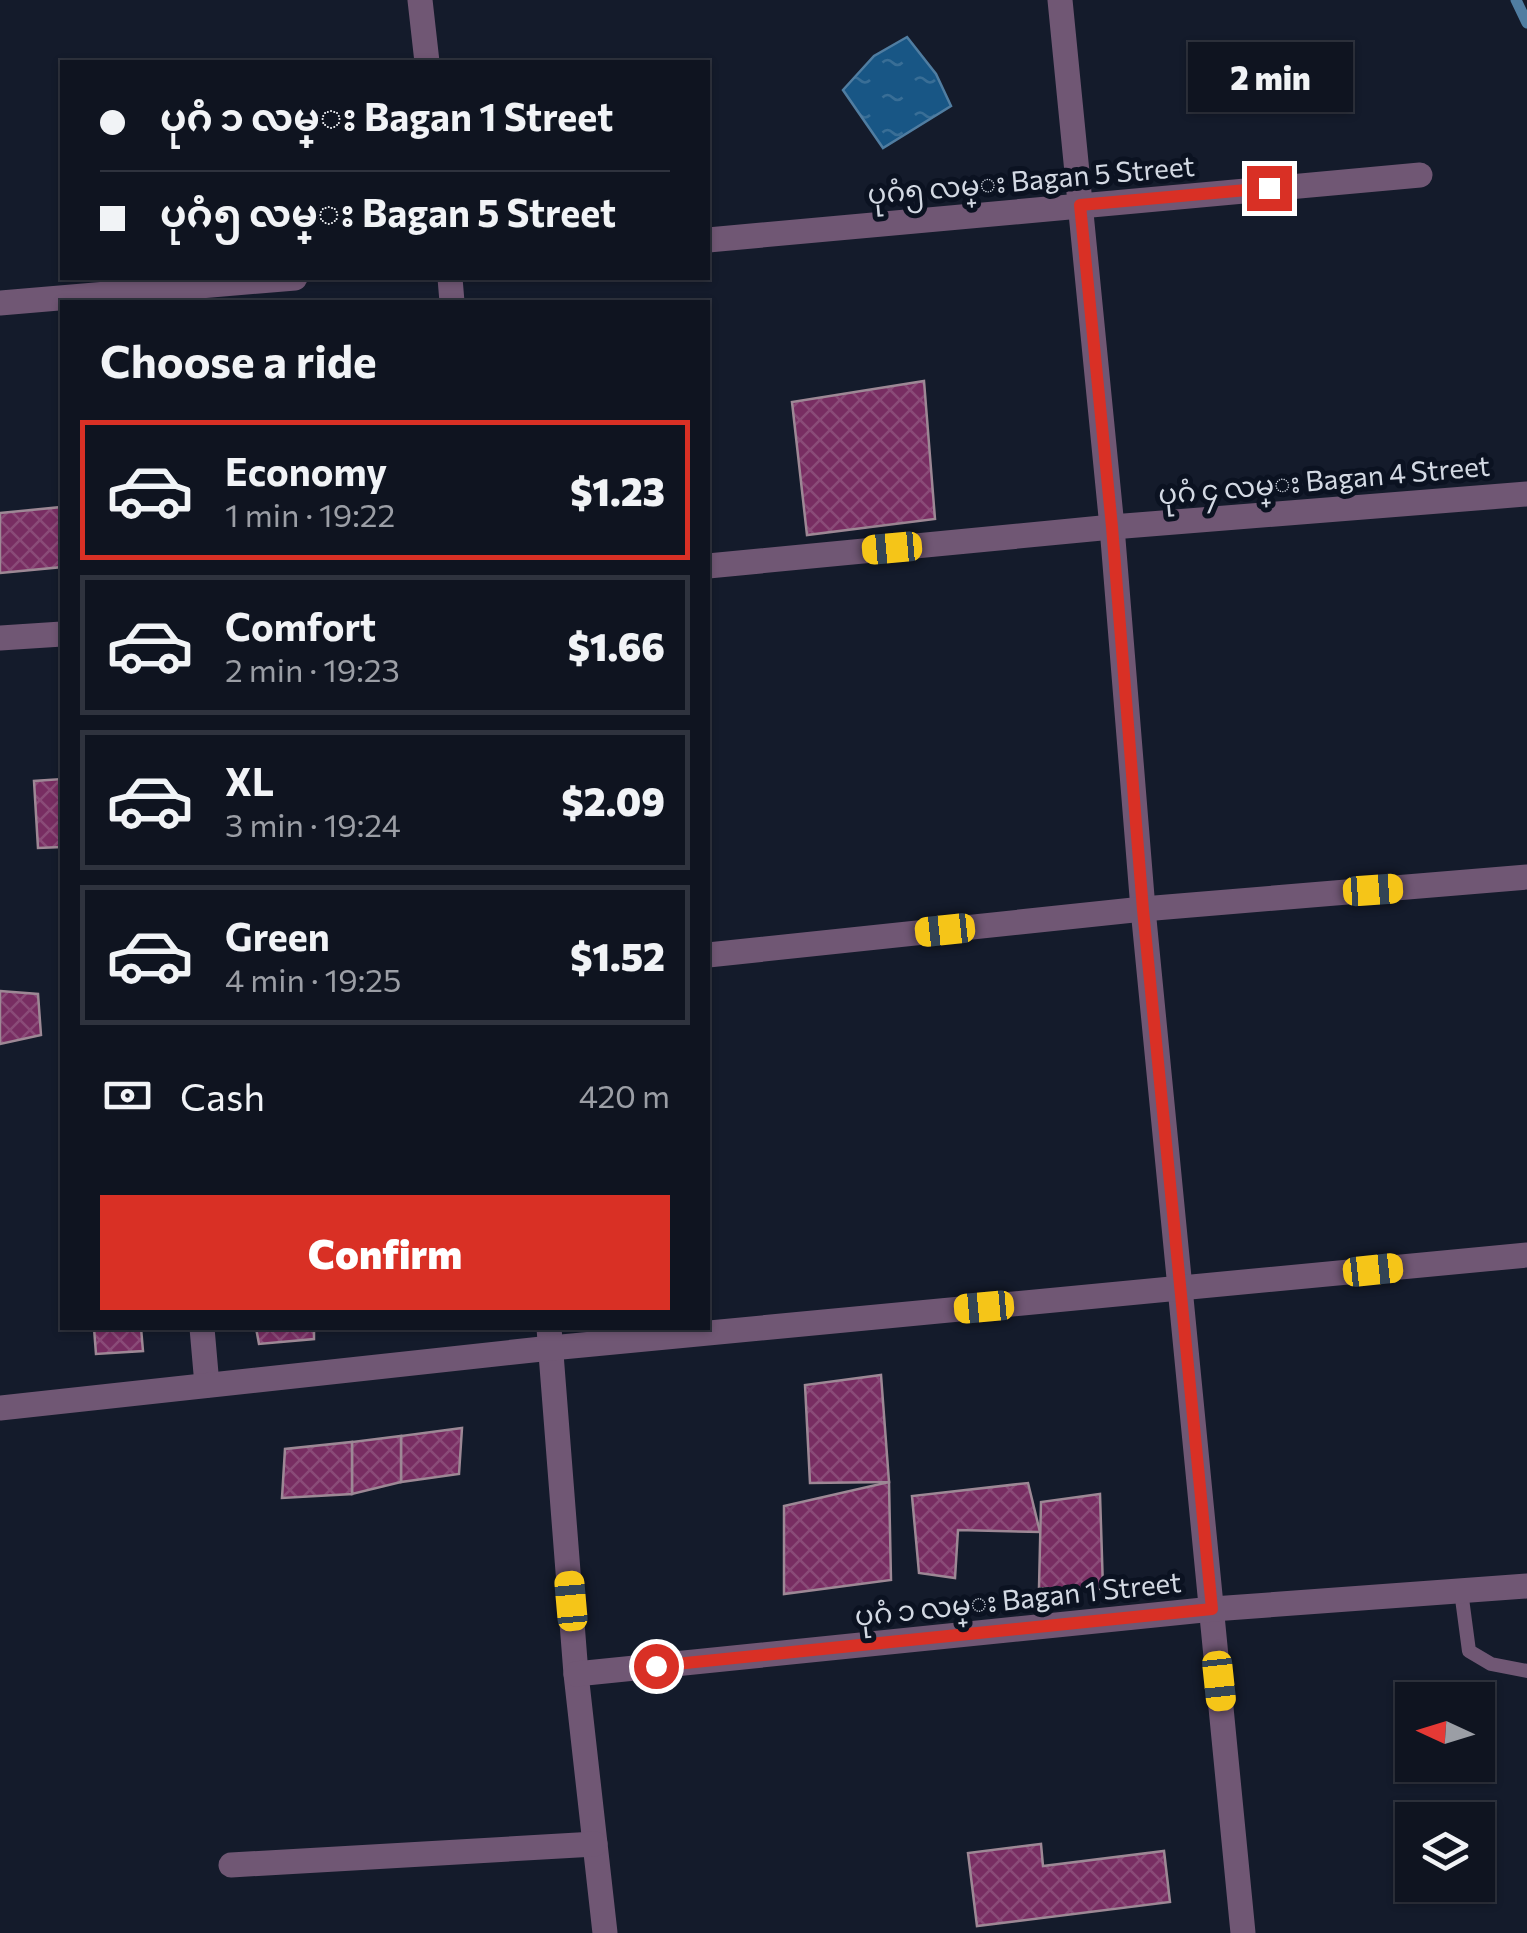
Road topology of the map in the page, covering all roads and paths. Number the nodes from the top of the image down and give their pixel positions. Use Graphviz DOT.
graph roads {
  1 [pos="420,0"];
  2 [pos="1060,0"];
  3 [pos="427,60"];
  4 [pos="1420,175"];
  5 [pos="1080,205"];
  6 [pos="710,240"];
  7 [pos="271,280"];
  8 [pos="0,303"];
  9 [pos="1527,494"];
  10 [pos="1112,527"];
  11 [pos="710,566"];
  12 [pos="60,634"];
  13 [pos="0,638"];
  14 [pos="1527,877"];
  15 [pos="1143,910"];
  16 [pos="710,956"];
  17 [pos="1527,1255"];
  18 [pos="1180,1288"];
  19 [pos="710,1325"];
  20 [pos="202,1330"];
  21 [pos="651,1330"];
  22 [pos="550,1338"];
  23 [pos="207,1384"];
  24 [pos="0,1408"];
  25 [pos="1527,1586"];
  26 [pos="1461,1590"];
  27 [pos="1212,1609"];
  28 [pos="1527,1671"];
  29 [pos="576,1674"];
  30 [pos="595,1844"];
  31 [pos="230,1865"];
  32 [pos="605,1933"];
  33 [pos="1243,1933"];
  1 -- 3 [label="street"];
  2 -- 5 [label="street"];
  4 -- 5 [label="street, ပုဂံ၅ လမ္း Bagan 5 Street"];
  5 -- 6 [label="street, ပုဂံ၅ လမ္း Bagan 5 Street"];
  5 -- 10 [label="street"];
  7 -- 8 [label="street"];
  9 -- 10 [label="street, ပုဂံ ၄ လမ္း Bagan 4 Street"];
  10 -- 11 [label="street, ပုဂံ ၄ လမ္း Bagan 4 Street"];
  10 -- 15 [label="street"];
  12 -- 13 [label="street"];
  14 -- 15 [label="street"];
  15 -- 16 [label="street"];
  15 -- 18 [label="street"];
  17 -- 18 [label="street"];
  18 -- 19 [label="street"];
  18 -- 27 [label="street"];
  20 -- 23 [label="street"];
  21 -- 22 [label="street"];
  22 -- 23 [label="street"];
  22 -- 29 [label="street"];
  23 -- 24 [label="street"];
  25 -- 26 [label="street, ပုဂံ ၁ လမ္း Bagan 1 Street"];
  26 -- 27 [label="street, ပုဂံ ၁ လမ္း Bagan 1 Street"];
  26 -- 28 [label="lane"];
  27 -- 29 [label="street, ပုဂံ ၁ လမ္း Bagan 1 Street"];
  27 -- 33 [label="street"];
  29 -- 30 [label="street"];
  30 -- 31 [label="street"];
  30 -- 32 [label="street"];
}
